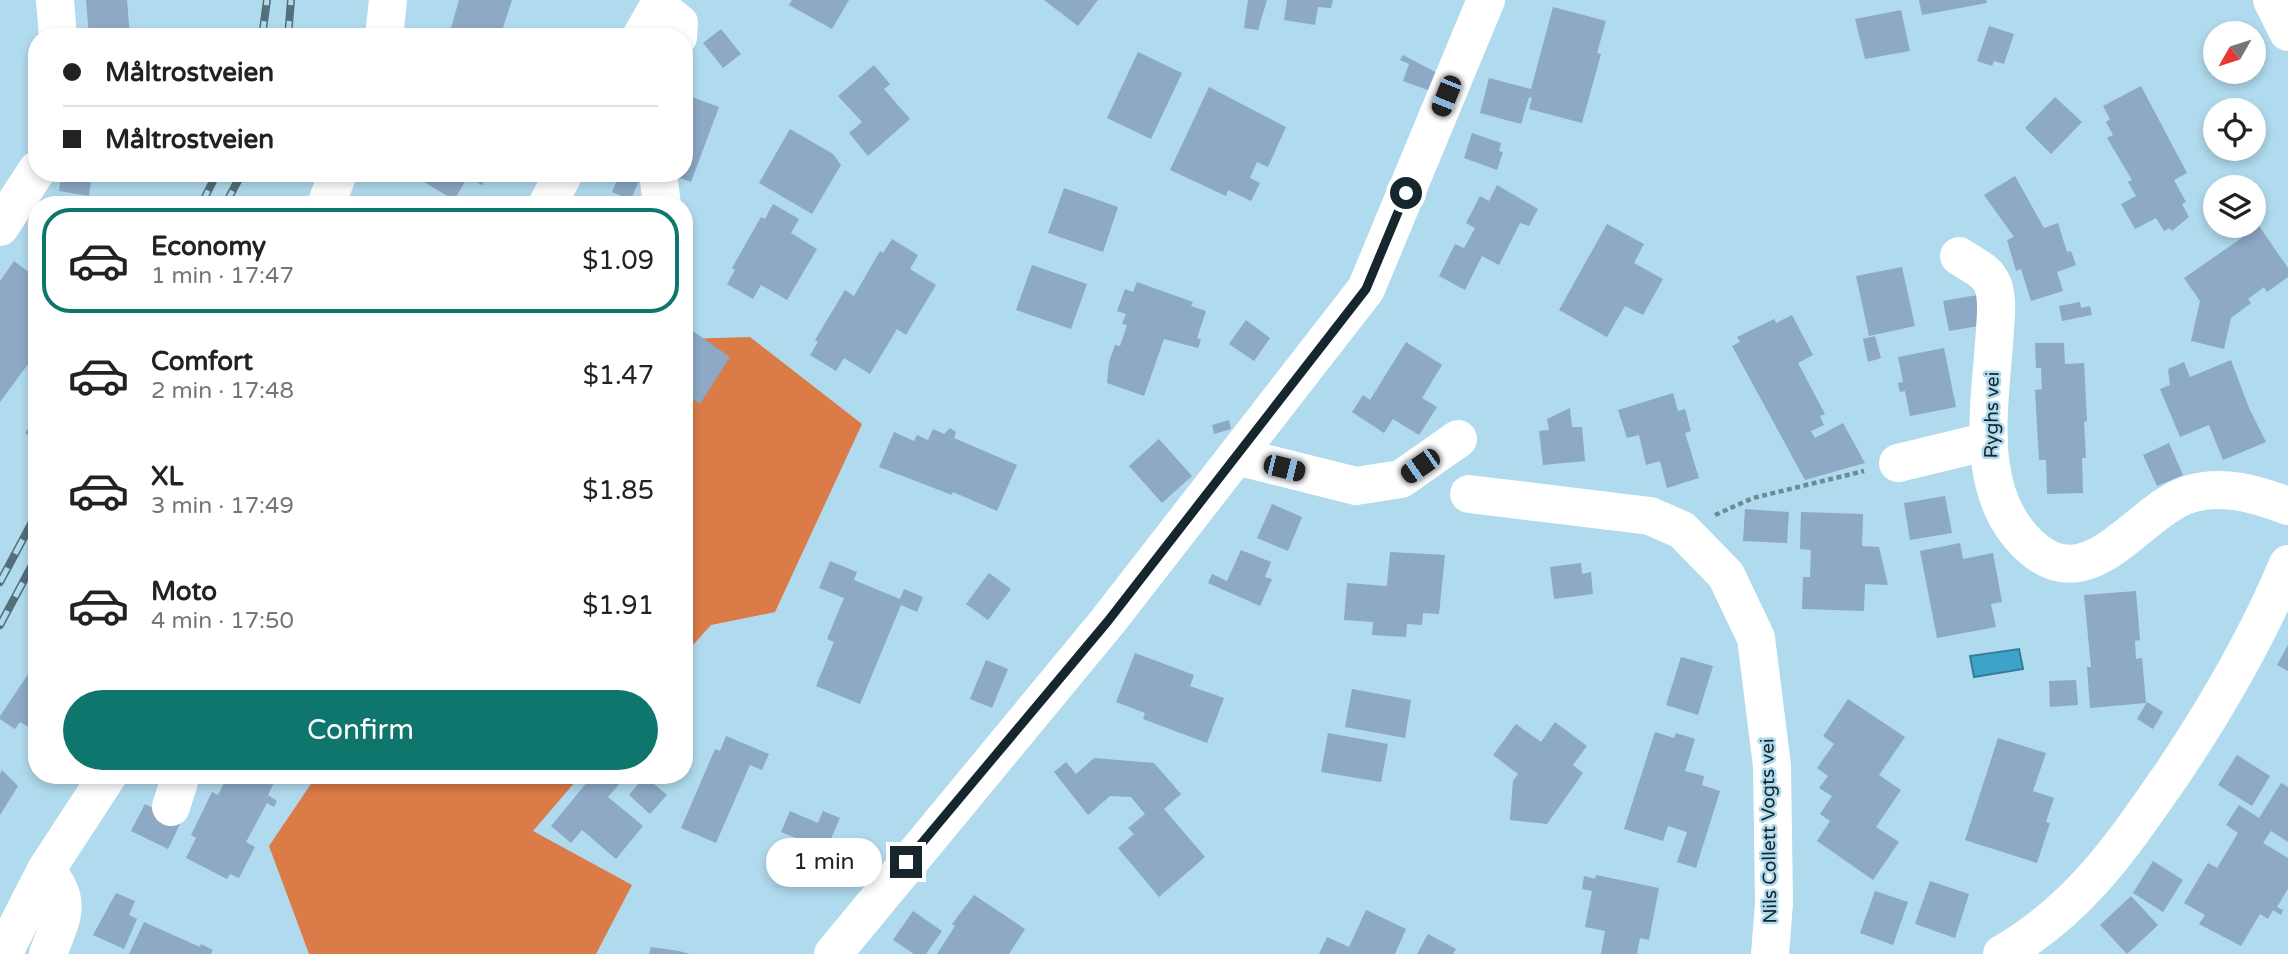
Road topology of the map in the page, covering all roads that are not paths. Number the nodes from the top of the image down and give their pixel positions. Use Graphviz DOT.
graph roads {
  1 [pos="55,0"];
  2 [pos="388,0"];
  3 [pos="1486,0"];
  4 [pos="2272,0"];
  5 [pos="57,28"];
  6 [pos="385,28"];
  7 [pos="2288,32"];
  8 [pos="29,182"];
  9 [pos="0,227"];
  10 [pos="1959,256"];
  11 [pos="1458,439"];
  12 [pos="1989,441"];
  13 [pos="1236,456"];
  14 [pos="1898,463"];
  15 [pos="1469,494"];
  16 [pos="2288,506"];
  17 [pos="2288,564"];
  18 [pos="102,784"];
  19 [pos="46,870"];
  20 [pos="2,954"];
  21 [pos="48,954"];
  22 [pos="832,954"];
  23 [pos="1770,954"];
  24 [pos="2002,954"];
  1 -- 5 [label="street"];
  2 -- 6 [label="street"];
  3 -- 13 [label="street"];
  4 -- 7 [label="street"];
  8 -- 9 [label="street"];
  10 -- 12 [label="street, Ryghs vei"];
  11 -- 13 [label="street"];
  12 -- 14 [label="street"];
  12 -- 16 [label="street, Ryghs vei"];
  13 -- 22 [label="street"];
  15 -- 23 [label="street, Nils Collett Vogts vei"];
  17 -- 24 [label="street"];
  18 -- 19 [label="street"];
  19 -- 20 [label="street"];
  19 -- 21 [label="street"];
}
